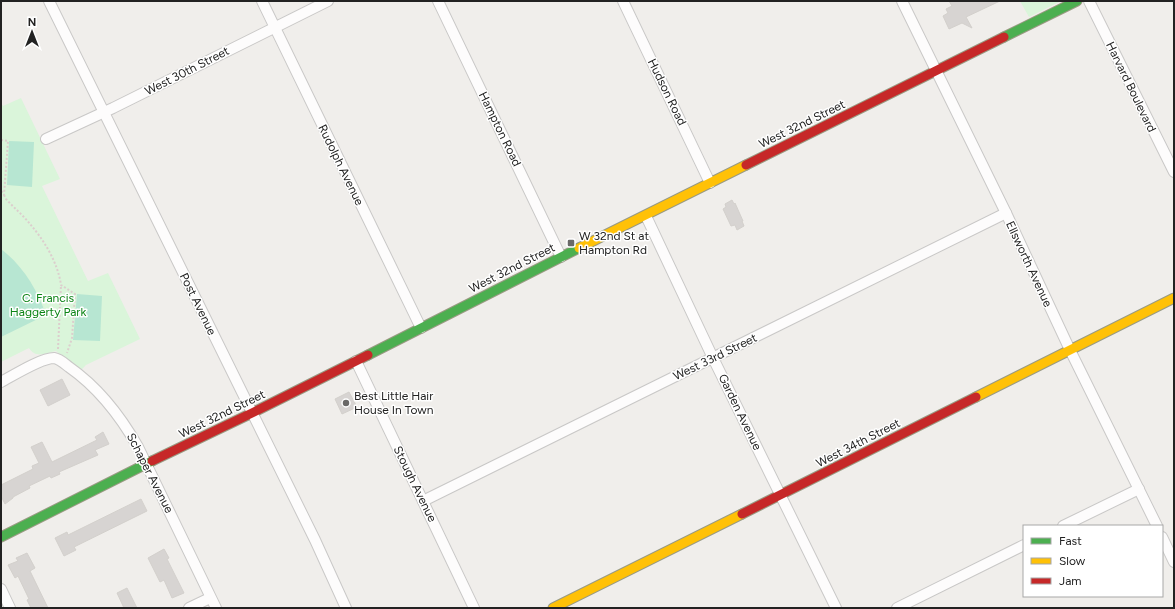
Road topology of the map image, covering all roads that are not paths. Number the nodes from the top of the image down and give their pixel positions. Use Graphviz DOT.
graph roads {
  1 [pos="49,1"];
  2 [pos="262,1"];
  3 [pos="328,1"];
  4 [pos="438,1"];
  5 [pos="623,1"];
  6 [pos="902,1"];
  7 [pos="1077,1"];
  8 [pos="1089,1"];
  9 [pos="275,27"];
  10 [pos="936,70"];
  11 [pos="104,112"];
  12 [pos="46,139"];
  13 [pos="1174,172"];
  14 [pos="710,183"];
  15 [pos="1006,213"];
  16 [pos="646,216"];
  17 [pos="562,257"];
  18 [pos="1174,298"];
  19 [pos="420,328"];
  20 [pos="1070,350"];
  21 [pos="714,358"];
  22 [pos="356,361"];
  23 [pos="1,382"];
  24 [pos="252,413"];
  25 [pos="146,464"];
  26 [pos="1139,489"];
  27 [pos="781,495"];
  28 [pos="423,501"];
  29 [pos="1066,525"];
  30 [pos="1157,525"];
  31 [pos="1,537"];
  32 [pos="1163,539"];
  33 [pos="1023,545"];
  34 [pos="1174,562"];
  35 [pos="1,589"];
  36 [pos="210,598"];
  37 [pos="10,608"];
  38 [pos="189,608"];
  39 [pos="216,608"];
  40 [pos="346,608"];
  41 [pos="474,608"];
  42 [pos="553,608"];
  43 [pos="836,608"];
  44 [pos="897,608"];
  1 -- 11 [label="street, Post Avenue"];
  2 -- 9 [label="street, Rudolph Avenue"];
  3 -- 9 [label="street, West 30th Street"];
  4 -- 17 [label="street, Hampton Road"];
  5 -- 14 [label="street, Hudson Road"];
  6 -- 10 [label="street, Ellsworth Avenue"];
  7 -- 10 [label="street, West 32nd Street"];
  8 -- 13 [label="street, Harvard Boulevard"];
  9 -- 11 [label="street, West 30th Street"];
  9 -- 19 [label="street, Rudolph Avenue"];
  10 -- 14 [label="street, West 32nd Street"];
  10 -- 15 [label="street, Ellsworth Avenue"];
  11 -- 12 [label="street, West 30th Street"];
  11 -- 24 [label="street, Post Avenue"];
  14 -- 16 [label="street, West 32nd Street"];
  15 -- 20 [label="street, Ellsworth Avenue"];
  15 -- 21 [label="street, West 33rd Street"];
  16 -- 17 [label="street, West 32nd Street"];
  16 -- 21 [label="street, Garden Avenue"];
  17 -- 19 [label="street, West 32nd Street"];
  18 -- 20 [label="street, West 34th Street"];
  19 -- 22 [label="street, West 32nd Street"];
  20 -- 26 [label="street, Ellsworth Avenue"];
  20 -- 27 [label="street, West 34th Street"];
  21 -- 27 [label="street, Garden Avenue"];
  21 -- 28 [label="street, West 33rd Street"];
  22 -- 24 [label="street, West 32nd Street"];
  22 -- 28 [label="street, Stough Avenue"];
  23 -- 25 [label="street, Schaper Avenue"];
  24 -- 25 [label="street, West 32nd Street"];
  24 -- 40 [label="street, Post Avenue"];
  25 -- 31 [label="street, West 32nd Street"];
  25 -- 36 [label="street, Schaper Avenue"];
  26 -- 29 [label="street"];
  26 -- 30 [label="street, Ellsworth Avenue"];
  27 -- 42 [label="street, West 34th Street"];
  27 -- 43 [label="street, Garden Avenue"];
  28 -- 41 [label="street, Stough Avenue"];
  32 -- 34 [label="street"];
  33 -- 44 [label="street"];
  35 -- 37 [label="street"];
  36 -- 38 [label="street"];
  36 -- 39 [label="street, Schaper Avenue"];
}
